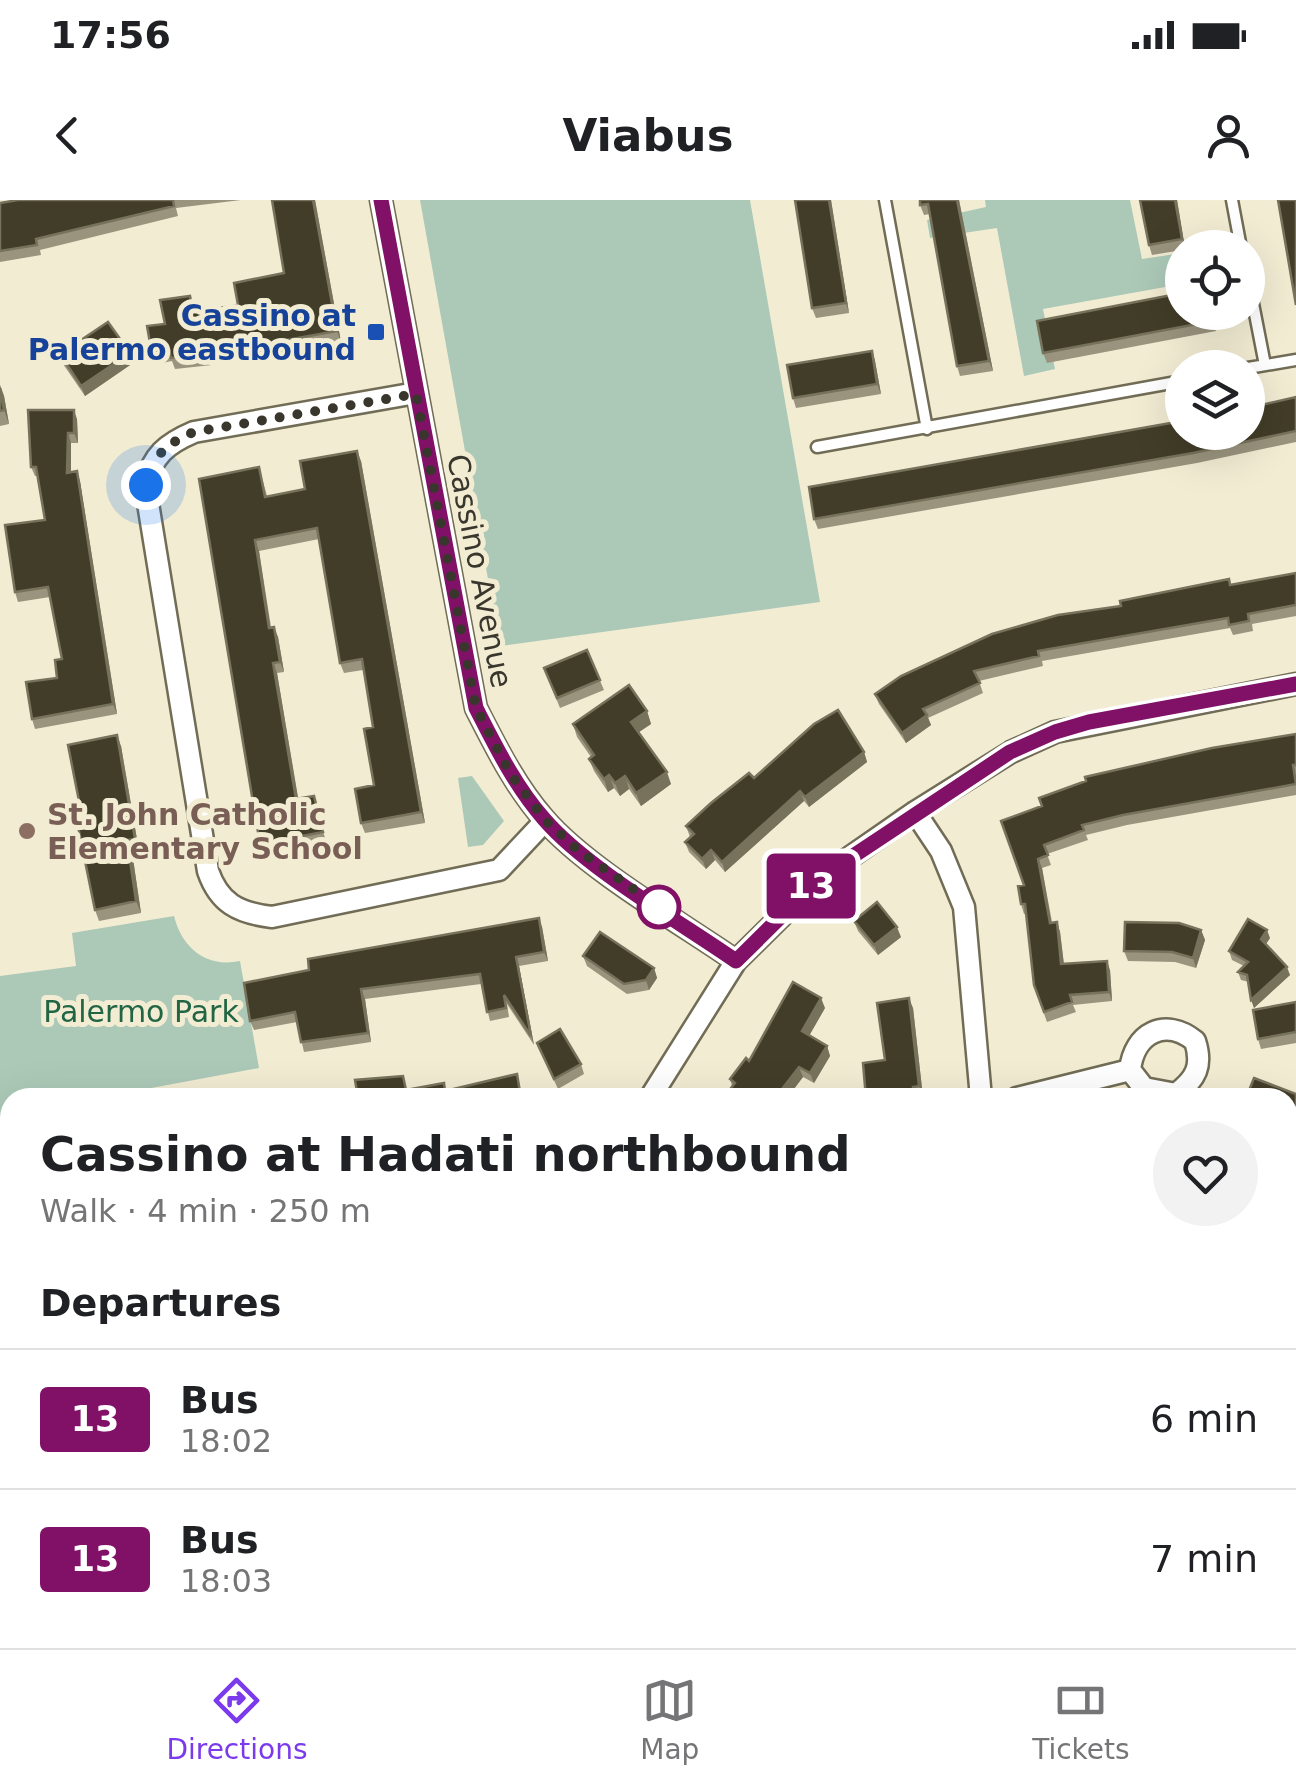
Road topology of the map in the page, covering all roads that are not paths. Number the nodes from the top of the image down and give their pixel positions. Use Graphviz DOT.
graph roads {
  1 [pos="381,200"];
  2 [pos="885,200"];
  3 [pos="1232,200"];
  4 [pos="1238,230"];
  5 [pos="1296,360"];
  6 [pos="1265,365"];
  7 [pos="1165,384"];
  8 [pos="416,394"];
  9 [pos="927,430"];
  10 [pos="817,447"];
  11 [pos="1296,684"];
  12 [pos="915,812"];
  13 [pos="546,821"];
  14 [pos="736,961"];
  15 [pos="1130,1070"];
  16 [pos="656,1088"];
  17 [pos="980,1088"];
  18 [pos="1057,1088"];
  1 -- 8 [label="street, Cassino Avenue"];
  2 -- 9 [label="lane"];
  3 -- 4 [label="lane"];
  5 -- 6 [label="lane"];
  7 -- 9 [label="lane"];
  8 -- 13 [label="street, Cassino Avenue"];
  8 -- 13 [label="street"];
  9 -- 10 [label="lane"];
  11 -- 12 [label="street"];
  12 -- 14 [label="street"];
  12 -- 17 [label="street"];
  13 -- 14 [label="street, Cassino Avenue"];
  14 -- 16 [label="street"];
  15 -- 18 [label="street"];
}
